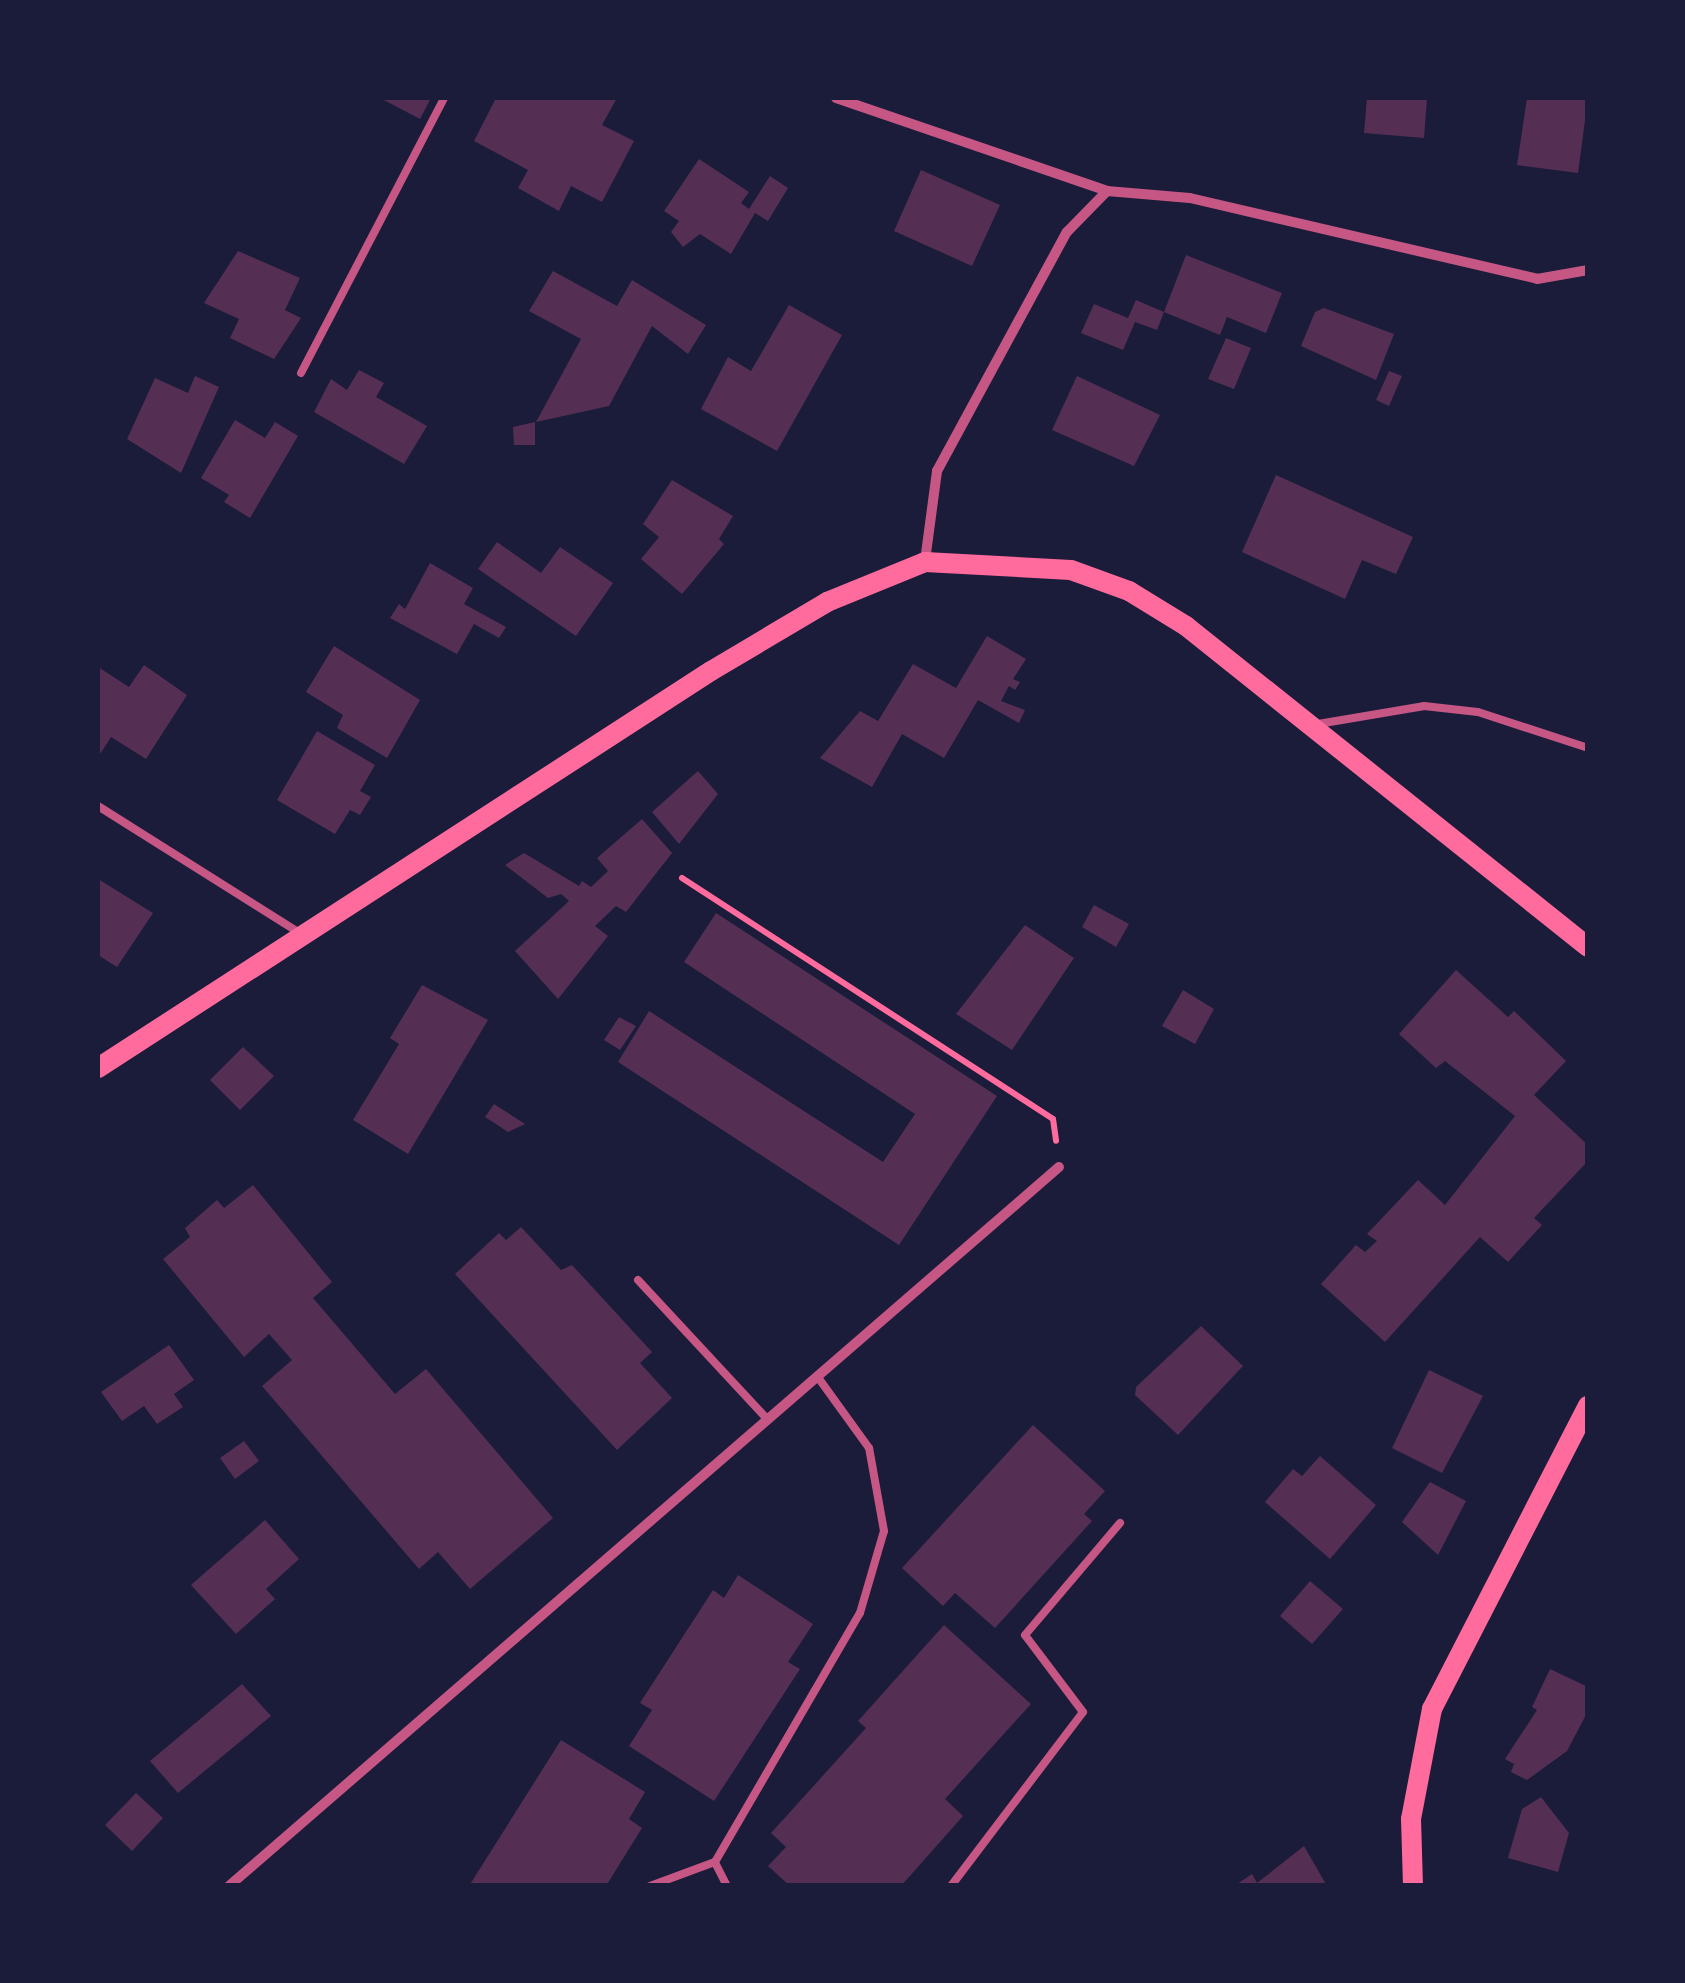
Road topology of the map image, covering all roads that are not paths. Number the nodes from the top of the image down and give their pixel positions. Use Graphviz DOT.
graph roads {
  1 [pos="444,98"];
  2 [pos="836,98"];
  3 [pos="1107,191"];
  4 [pos="1588,270"];
  5 [pos="302,373"];
  6 [pos="925,562"];
  7 [pos="1308,726"];
  8 [pos="1588,748"];
  9 [pos="98,806"];
  10 [pos="305,936"];
  11 [pos="1588,947"];
  12 [pos="98,1068"];
  13 [pos="1059,1167"];
  14 [pos="638,1280"];
  15 [pos="817,1376"];
  16 [pos="1588,1406"];
  17 [pos="767,1419"];
  18 [pos="1120,1523"];
  19 [pos="715,1862"];
  20 [pos="229,1886"];
  21 [pos="650,1886"];
  22 [pos="728,1886"];
  23 [pos="951,1886"];
  24 [pos="1414,1886"];
  1 -- 5 [label="lane"];
  2 -- 3 [label="street"];
  3 -- 4 [label="street"];
  3 -- 6 [label="street"];
  6 -- 7 [label="main road"];
  6 -- 10 [label="main road"];
  7 -- 8 [label="lane"];
  7 -- 11 [label="main road"];
  9 -- 10 [label="lane"];
  10 -- 12 [label="main road"];
  13 -- 15 [label="street"];
  14 -- 17 [label="lane"];
  15 -- 17 [label="street"];
  15 -- 19 [label="lane"];
  16 -- 24 [label="main road"];
  17 -- 20 [label="street"];
  18 -- 23 [label="lane"];
  19 -- 21 [label="lane"];
  19 -- 22 [label="lane"];
}
